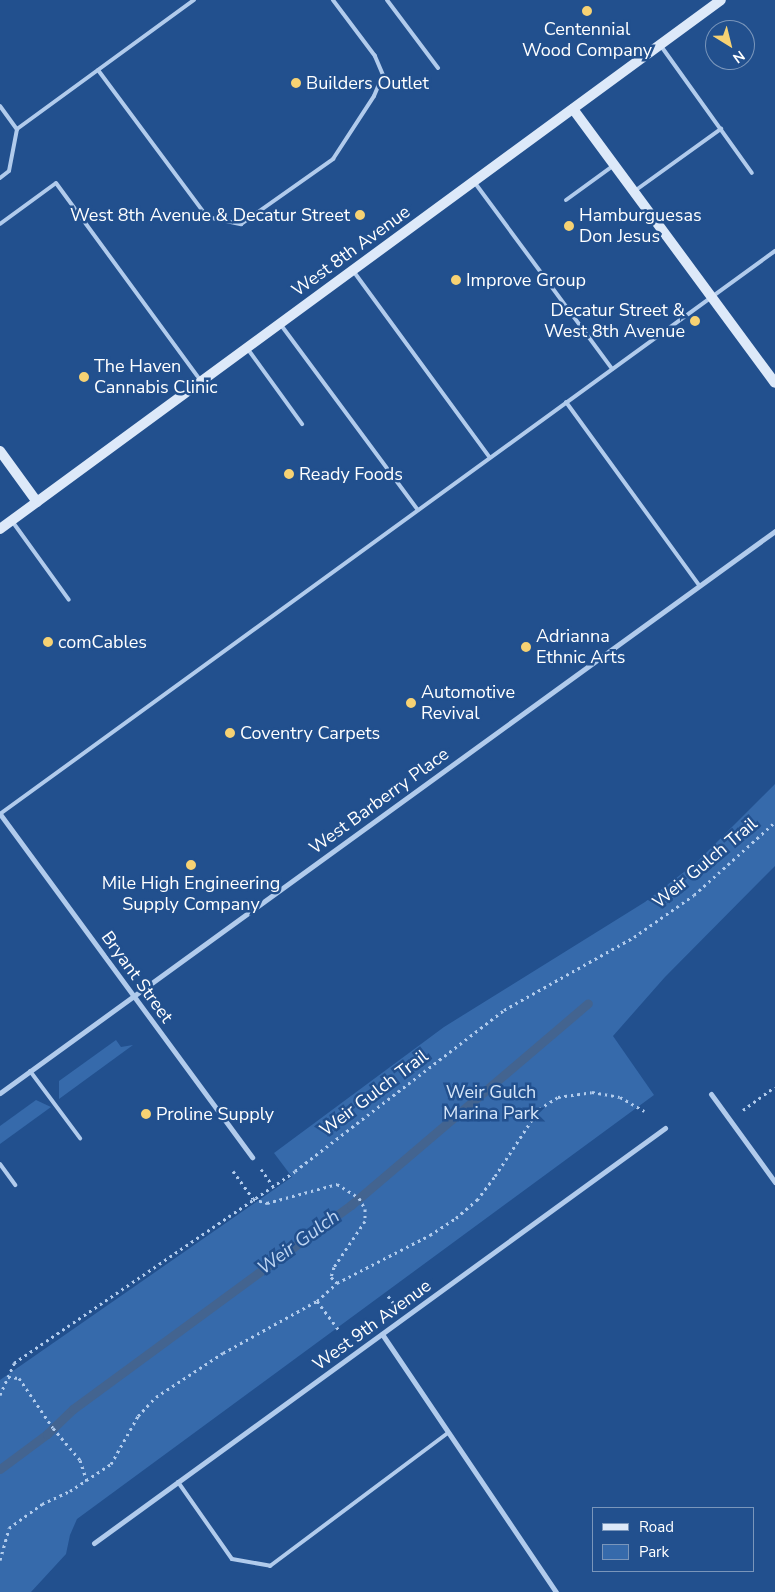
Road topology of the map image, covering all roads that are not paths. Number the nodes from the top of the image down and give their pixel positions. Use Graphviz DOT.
graph roads {
  1 [pos="194,0"];
  2 [pos="333,0"];
  3 [pos="387,0"];
  4 [pos="721,0"];
  5 [pos="660,45"];
  6 [pos="438,68"];
  7 [pos="98,70"];
  8 [pos="0,106"];
  9 [pos="572,109"];
  10 [pos="17,129"];
  11 [pos="721,129"];
  12 [pos="614,165"];
  13 [pos="752,172"];
  14 [pos="0,178"];
  15 [pos="474,181"];
  16 [pos="634,192"];
  17 [pos="566,200"];
  18 [pos="0,224"];
  19 [pos="775,250"];
  20 [pos="353,270"];
  21 [pos="711,297"];
  22 [pos="280,323"];
  23 [pos="247,348"];
  24 [pos="612,369"];
  25 [pos="773,377"];
  26 [pos="202,382"];
  27 [pos="566,402"];
  28 [pos="302,424"];
  29 [pos="0,451"];
  30 [pos="490,458"];
  31 [pos="37,502"];
  32 [pos="418,510"];
  33 [pos="12,520"];
  34 [pos="0,529"];
  35 [pos="775,531"];
  36 [pos="699,585"];
  37 [pos="69,600"];
  38 [pos="0,814"];
  39 [pos="134,996"];
  40 [pos="30,1070"];
  41 [pos="0,1093"];
  42 [pos="711,1094"];
  43 [pos="665,1128"];
  44 [pos="80,1138"];
  45 [pos="252,1157"];
  46 [pos="0,1164"];
  47 [pos="775,1182"];
  48 [pos="15,1185"];
  49 [pos="382,1334"];
  50 [pos="448,1434"];
  51 [pos="178,1482"];
  52 [pos="94,1542"];
  53 [pos="556,1592"];
  1 -- 7 [label="lane"];
  2 -- 7 [label="lane"];
  3 -- 6 [label="lane"];
  4 -- 5 [label="main road, West 8th Avenue"];
  5 -- 9 [label="main road, West 8th Avenue"];
  5 -- 11 [label="lane"];
  7 -- 10 [label="lane"];
  8 -- 10 [label="lane"];
  9 -- 12 [label="main road"];
  9 -- 15 [label="main road, West 8th Avenue"];
  10 -- 14 [label="lane"];
  11 -- 13 [label="lane"];
  11 -- 16 [label="lane"];
  12 -- 16 [label="main road"];
  12 -- 17 [label="lane"];
  15 -- 20 [label="main road, West 8th Avenue"];
  15 -- 24 [label="lane"];
  16 -- 21 [label="main road"];
  18 -- 26 [label="lane"];
  19 -- 21 [label="lane"];
  20 -- 22 [label="main road, West 8th Avenue"];
  20 -- 30 [label="lane"];
  21 -- 24 [label="lane"];
  21 -- 25 [label="main road"];
  22 -- 23 [label="main road, West 8th Avenue"];
  22 -- 32 [label="lane"];
  23 -- 26 [label="main road, West 8th Avenue"];
  23 -- 28 [label="lane"];
  24 -- 27 [label="lane"];
  26 -- 31 [label="main road, West 8th Avenue"];
  27 -- 30 [label="lane"];
  27 -- 36 [label="lane"];
  29 -- 31 [label="main road"];
  30 -- 32 [label="lane"];
  31 -- 33 [label="main road, West 8th Avenue"];
  32 -- 38 [label="lane"];
  33 -- 34 [label="main road, West 8th Avenue"];
  33 -- 37 [label="lane"];
  35 -- 36 [label="street, West Barberry Place"];
  36 -- 39 [label="street, West Barberry Place"];
  38 -- 39 [label="street, Bryant Street"];
  39 -- 40 [label="street, West Barberry Place"];
  39 -- 45 [label="street, Bryant Street"];
  40 -- 41 [label="street, West Barberry Place"];
  40 -- 44 [label="lane"];
  42 -- 47 [label="street"];
  43 -- 49 [label="street, West 9th Avenue"];
  46 -- 48 [label="lane"];
  49 -- 50 [label="street"];
  49 -- 51 [label="street, West 9th Avenue"];
  50 -- 51 [label="lane"];
  50 -- 53 [label="street"];
  51 -- 52 [label="street, West 9th Avenue"];
}
